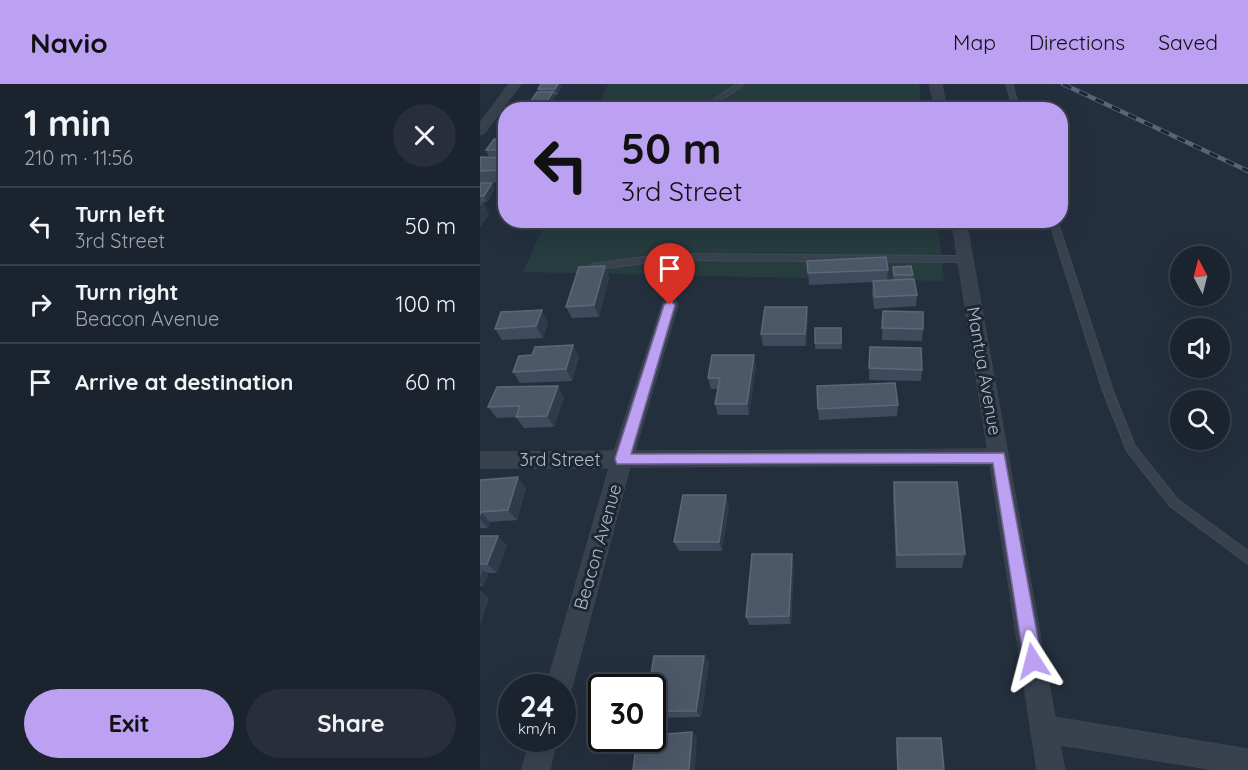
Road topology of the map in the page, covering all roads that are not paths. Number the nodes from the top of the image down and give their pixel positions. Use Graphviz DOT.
graph roads {
  1 [pos="515,84"];
  2 [pos="741,84"];
  3 [pos="936,84"];
  4 [pos="1009,84"];
  5 [pos="502,102"];
  6 [pos="714,102"];
  7 [pos="939,102"];
  8 [pos="1015,102"];
  9 [pos="498,107"];
  10 [pos="480,131"];
  11 [pos="960,228"];
  12 [pos="1056,228"];
  13 [pos="965,259"];
  14 [pos="592,267"];
  15 [pos="670,305"];
  16 [pos="999,457"];
  17 [pos="622,459"];
  18 [pos="480,460"];
  19 [pos="1248,558"];
  20 [pos="563,674"];
  21 [pos="1044,729"];
  22 [pos="540,752"];
  23 [pos="1248,764"];
  24 [pos="536,770"];
  25 [pos="1051,770"];
  1 -- 5 [label="street"];
  2 -- 6 [label="lane"];
  3 -- 7 [label="street"];
  4 -- 8 [label="lane"];
  9 -- 10 [label="street"];
  11 -- 13 [label="street, Mantua Avenue"];
  12 -- 19 [label="lane"];
  13 -- 14 [label="lane"];
  13 -- 16 [label="street, Mantua Avenue"];
  15 -- 17 [label="street, Beacon Avenue"];
  16 -- 17 [label="street, 3rd Street"];
  16 -- 21 [label="street, Mantua Avenue"];
  17 -- 18 [label="street, 3rd Street"];
  17 -- 20 [label="street, Beacon Avenue"];
  21 -- 23 [label="street"];
  21 -- 25 [label="street, Mantua Avenue"];
  22 -- 24 [label="street"];
}
